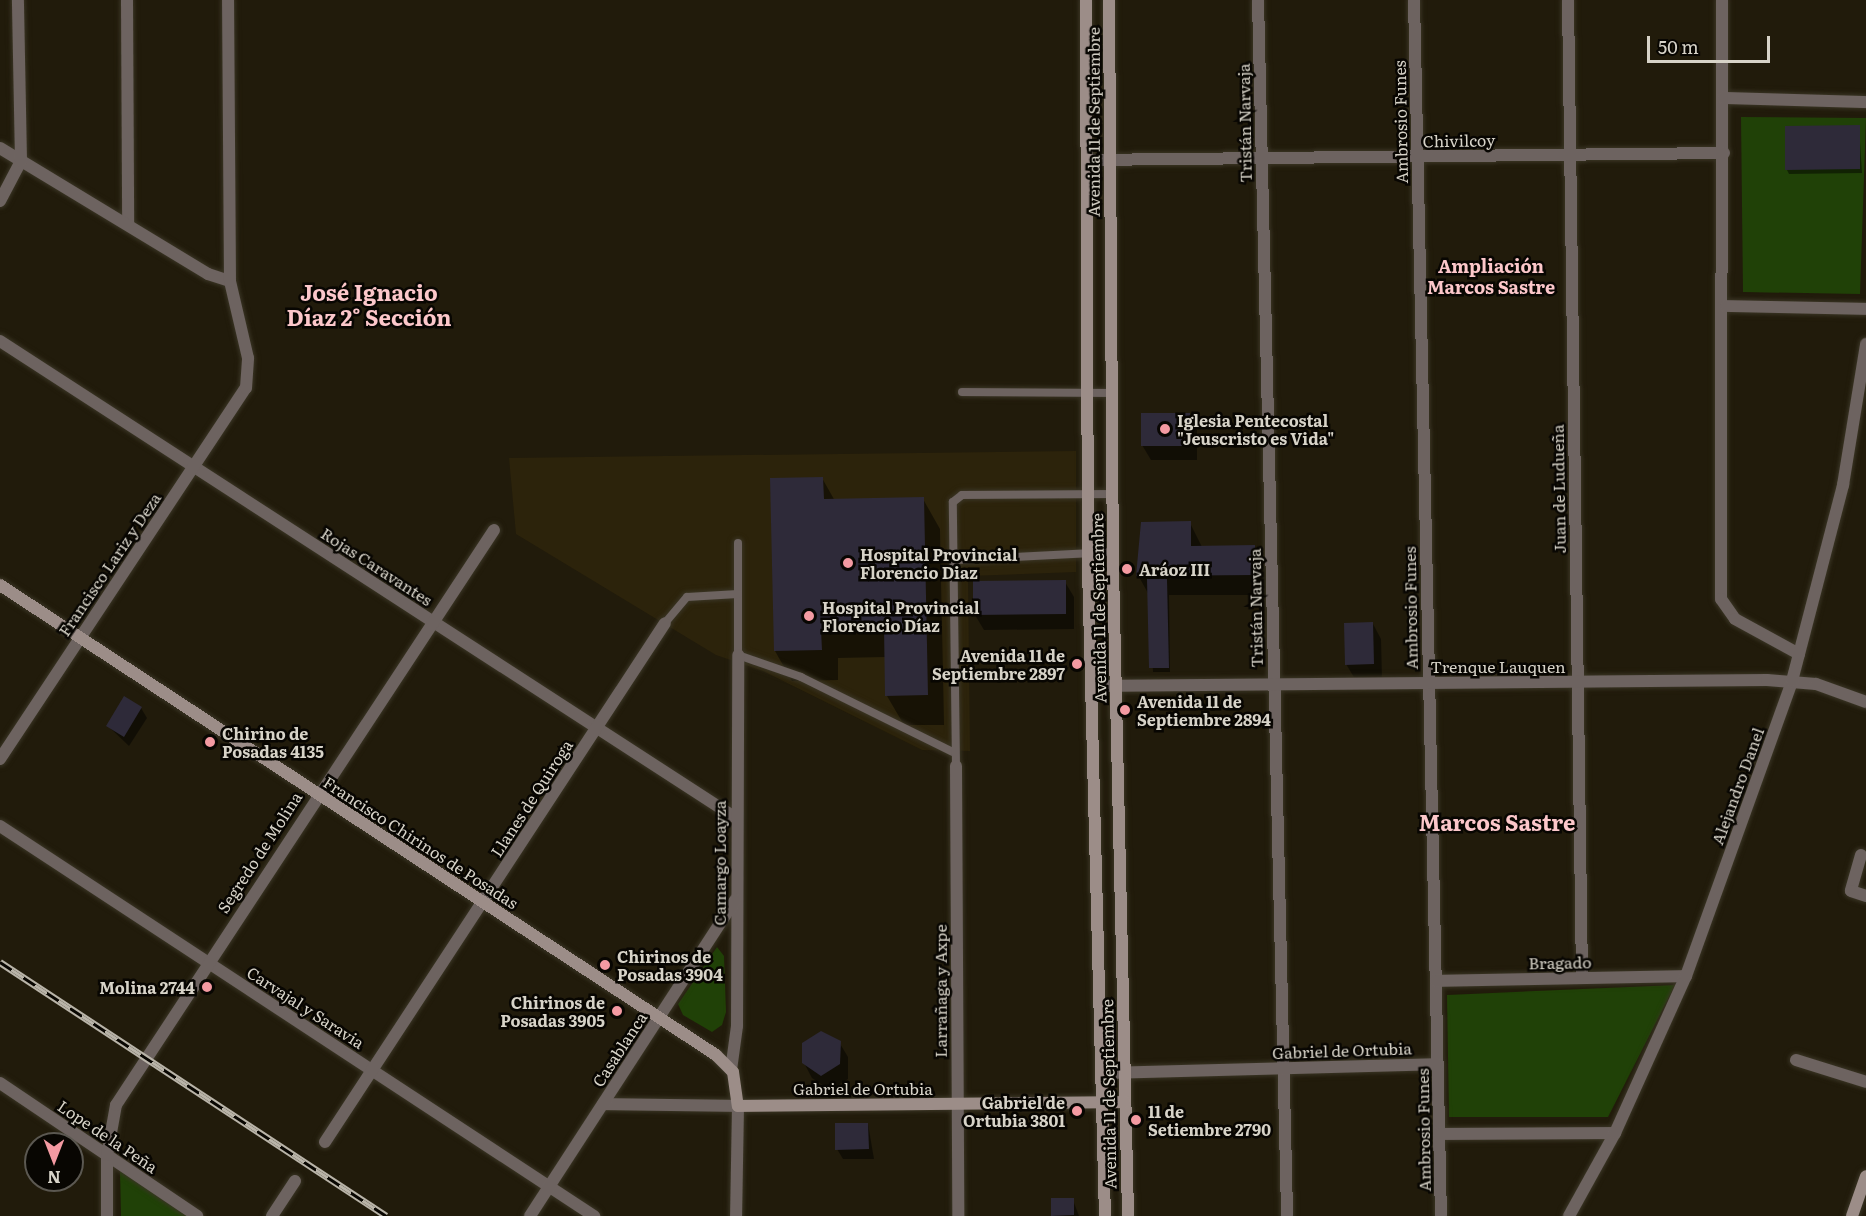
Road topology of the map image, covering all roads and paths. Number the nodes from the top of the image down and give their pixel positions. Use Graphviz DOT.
graph roads {
  1 [pos="18,0"];
  2 [pos="127,0"];
  3 [pos="228,0"];
  4 [pos="1086,0"];
  5 [pos="1109,0"];
  6 [pos="1258,0"];
  7 [pos="1414,0"];
  8 [pos="1568,0"];
  9 [pos="1722,0"];
  10 [pos="1723,98"];
  11 [pos="1866,102"];
  12 [pos="0,148"];
  13 [pos="1724,153"];
  14 [pos="1570,155"];
  15 [pos="1417,157"];
  16 [pos="1262,159"];
  17 [pos="1087,160"];
  18 [pos="1109,160"];
  19 [pos="21,161"];
  20 [pos="0,201"];
  21 [pos="128,225"];
  22 [pos="230,281"];
  23 [pos="1725,306"];
  24 [pos="1866,309"];
  25 [pos="0,341"];
  26 [pos="1866,344"];
  27 [pos="962,392"];
  28 [pos="1088,393"];
  29 [pos="1112,393"];
  30 [pos="1861,415"];
  31 [pos="196,466"];
  32 [pos="1113,494"];
  33 [pos="1088,495"];
  34 [pos="494,530"];
  35 [pos="738,543"];
  36 [pos="1113,552"];
  37 [pos="1088,553"];
  38 [pos="955,560"];
  39 [pos="0,585"];
  40 [pos="738,594"];
  41 [pos="431,622"];
  42 [pos="665,623"];
  43 [pos="80,637"];
  44 [pos="1799,654"];
  45 [pos="738,655"];
  46 [pos="1792,681"];
  47 [pos="1577,682"];
  48 [pos="1428,683"];
  49 [pos="1274,684"];
  50 [pos="1091,686"];
  51 [pos="1117,686"];
  52 [pos="1866,702"];
  53 [pos="596,728"];
  54 [pos="953,752"];
  55 [pos="0,759"];
  56 [pos="956,766"];
  57 [pos="316,793"];
  58 [pos="736,818"];
  59 [pos="0,826"];
  60 [pos="1861,855"];
  61 [pos="1866,896"];
  62 [pos="735,900"];
  63 [pos="482,902"];
  64 [pos="208,962"];
  65 [pos="1686,975"];
  66 [pos="1582,978"];
  67 [pos="1436,981"];
  68 [pos="659,1018"];
  69 [pos="1796,1060"];
  70 [pos="1438,1064"];
  71 [pos="1283,1068"];
  72 [pos="372,1070"];
  73 [pos="731,1070"];
  74 [pos="1124,1072"];
  75 [pos="1103,1073"];
  76 [pos="1866,1082"];
  77 [pos="0,1083"];
  78 [pos="1125,1102"];
  79 [pos="1104,1103"];
  80 [pos="603,1104"];
  81 [pos="957,1104"];
  82 [pos="738,1106"];
  83 [pos="1615,1133"];
  84 [pos="1439,1134"];
  85 [pos="324,1142"];
  86 [pos="107,1155"];
  87 [pos="1866,1176"];
  88 [pos="295,1181"];
  89 [pos="549,1187"];
  90 [pos="107,1216"];
  91 [pos="197,1216"];
  92 [pos="272,1216"];
  93 [pos="530,1216"];
  94 [pos="594,1216"];
  95 [pos="736,1216"];
  96 [pos="958,1216"];
  97 [pos="1105,1216"];
  98 [pos="1128,1216"];
  99 [pos="1287,1216"];
  100 [pos="1441,1216"];
  101 [pos="1569,1216"];
  102 [pos="1852,1216"];
  1 -- 19 [label="street"];
  2 -- 21 [label="street"];
  3 -- 22 [label="street"];
  4 -- 17 [label="main road, Avenida 11 de Septiembre"];
  5 -- 18 [label="main road, Avenida 11 de Septiembre"];
  6 -- 16 [label="street, Tristán Narvaja"];
  7 -- 15 [label="street, Ambrosio Funes"];
  8 -- 14 [label="street, Juan de Ludueña"];
  9 -- 10 [label="street"];
  10 -- 11 [label="street"];
  10 -- 13 [label="street"];
  12 -- 19 [label="street"];
  13 -- 14 [label="street, Chivilcoy"];
  13 -- 23 [label="street"];
  14 -- 15 [label="street, Chivilcoy"];
  14 -- 47 [label="street, Juan de Ludueña"];
  15 -- 16 [label="street, Chivilcoy"];
  15 -- 48 [label="street, Ambrosio Funes"];
  16 -- 18 [label="street, Chivilcoy"];
  16 -- 49 [label="street, Tristán Narvaja"];
  17 -- 18 [label="street, Chivilcoy"];
  17 -- 28 [label="main road, Avenida 11 de Septiembre"];
  18 -- 29 [label="main road, Avenida 11 de Septiembre"];
  19 -- 20 [label="street"];
  19 -- 21 [label="street"];
  21 -- 22 [label="street"];
  22 -- 31 [label="street, Francisco Lariz y Deza"];
  23 -- 24 [label="street"];
  23 -- 44 [label="street"];
  25 -- 31 [label="street, Rojas Caravantes"];
  26 -- 30 [label="street, Alejandro Danel"];
  27 -- 28 [label="lane"];
  28 -- 29 [label="lane"];
  28 -- 33 [label="main road, Avenida 11 de Septiembre"];
  29 -- 32 [label="main road, Avenida 11 de Septiembre"];
  30 -- 44 [label="street, Alejandro Danel"];
  31 -- 41 [label="street, Rojas Caravantes"];
  31 -- 43 [label="street, Francisco Lariz y Deza"];
  32 -- 33 [label="lane"];
  32 -- 36 [label="main road, Avenida 11 de Septiembre"];
  33 -- 37 [label="main road, Avenida 11 de Septiembre"];
  33 -- 38 [label="lane"];
  34 -- 41 [label="street, Segredo de Molina"];
  35 -- 40 [label="lane"];
  36 -- 37 [label="lane"];
  36 -- 51 [label="main road, Avenida 11 de Septiembre"];
  37 -- 38 [label="lane"];
  37 -- 50 [label="main road, Avenida 11 de Septiembre"];
  38 -- 54 [label="lane"];
  39 -- 43 [label="main road, Francisco Chirinos de Posadas"];
  40 -- 42 [label="lane"];
  40 -- 45 [label="lane"];
  41 -- 53 [label="street, Rojas Caravantes"];
  41 -- 57 [label="street, Segredo de Molina"];
  42 -- 53 [label="street, Llanes de Quiroga"];
  43 -- 55 [label="street, Francisco Lariz y Deza"];
  43 -- 57 [label="main road, Francisco Chirinos de Posadas"];
  44 -- 46 [label="street, Alejandro Danel"];
  45 -- 54 [label="lane"];
  45 -- 58 [label="street, Camargo Loayza"];
  46 -- 47 [label="street, Trenque Lauquen"];
  46 -- 52 [label="street, Trenque Lauquen"];
  46 -- 65 [label="street, Alejandro Danel"];
  47 -- 48 [label="street, Trenque Lauquen"];
  47 -- 66 [label="street, Juan de Ludueña"];
  48 -- 49 [label="street, Trenque Lauquen"];
  48 -- 67 [label="street, Ambrosio Funes"];
  49 -- 51 [label="street, Trenque Lauquen"];
  49 -- 71 [label="street, Tristán Narvaja"];
  50 -- 51 [label="street, Trenque Lauquen"];
  50 -- 75 [label="main road, Avenida 11 de Septiembre"];
  51 -- 74 [label="main road, Avenida 11 de Septiembre"];
  53 -- 58 [label="street, Rojas Caravantes"];
  53 -- 63 [label="street, Llanes de Quiroga"];
  54 -- 56 [label="lane"];
  56 -- 81 [label="street, Larrañaga y Axpe"];
  57 -- 63 [label="main road, Francisco Chirinos de Posadas"];
  57 -- 64 [label="street, Segredo de Molina"];
  58 -- 62 [label="street, Camargo Loayza"];
  59 -- 64 [label="street, Carvajal y Saravia"];
  60 -- 61 [label="street"];
  62 -- 68 [label="street, Casablanca"];
  62 -- 73 [label="street, Camargo Loayza"];
  63 -- 68 [label="main road, Francisco Chirinos de Posadas"];
  63 -- 72 [label="street, Llanes de Quiroga"];
  64 -- 72 [label="street, Carvajal y Saravia"];
  64 -- 86 [label="street, Segredo de Molina"];
  65 -- 66 [label="street, Bragado"];
  65 -- 83 [label="street, Alejandro Danel"];
  66 -- 67 [label="street, Bragado"];
  67 -- 70 [label="street, Ambrosio Funes"];
  68 -- 73 [label="main road, Francisco Chirinos de Posadas"];
  68 -- 80 [label="street, Casablanca"];
  69 -- 76 [label="street"];
  70 -- 71 [label="street, Gabriel de Ortubia"];
  70 -- 84 [label="street, Ambrosio Funes"];
  71 -- 74 [label="street, Gabriel de Ortubia"];
  71 -- 99 [label="street, Tristán Narvaja"];
  72 -- 85 [label="street, Llanes de Quiroga"];
  72 -- 89 [label="street, Carvajal y Saravia"];
  73 -- 82 [label="main road"];
  74 -- 75 [label="street, Gabriel de Ortubia"];
  74 -- 78 [label="main road, Avenida 11 de Septiembre"];
  75 -- 79 [label="main road, Avenida 11 de Septiembre"];
  77 -- 86 [label="street, Lope de la Peña"];
  78 -- 79 [label="main road, Gabriel de Ortubia"];
  78 -- 98 [label="main road, Avenida 11 de Septiembre"];
  79 -- 81 [label="main road, Gabriel de Ortubia"];
  79 -- 97 [label="main road, Avenida 11 de Septiembre"];
  80 -- 82 [label="street, Gabriel de Ortubia"];
  80 -- 89 [label="street, Casablanca"];
  81 -- 82 [label="main road, Gabriel de Ortubia"];
  81 -- 96 [label="street, Larrañaga y Axpe"];
  82 -- 95 [label="street"];
  83 -- 84 [label="street"];
  83 -- 101 [label="street, Alejandro Danel"];
  84 -- 100 [label="street, Ambrosio Funes"];
  86 -- 90 [label="street"];
  86 -- 91 [label="street, Lope de la Peña"];
  87 -- 102 [label="main road"];
  88 -- 92 [label="street"];
  89 -- 93 [label="street, Casablanca"];
  89 -- 94 [label="street, Carvajal y Saravia"];
}
